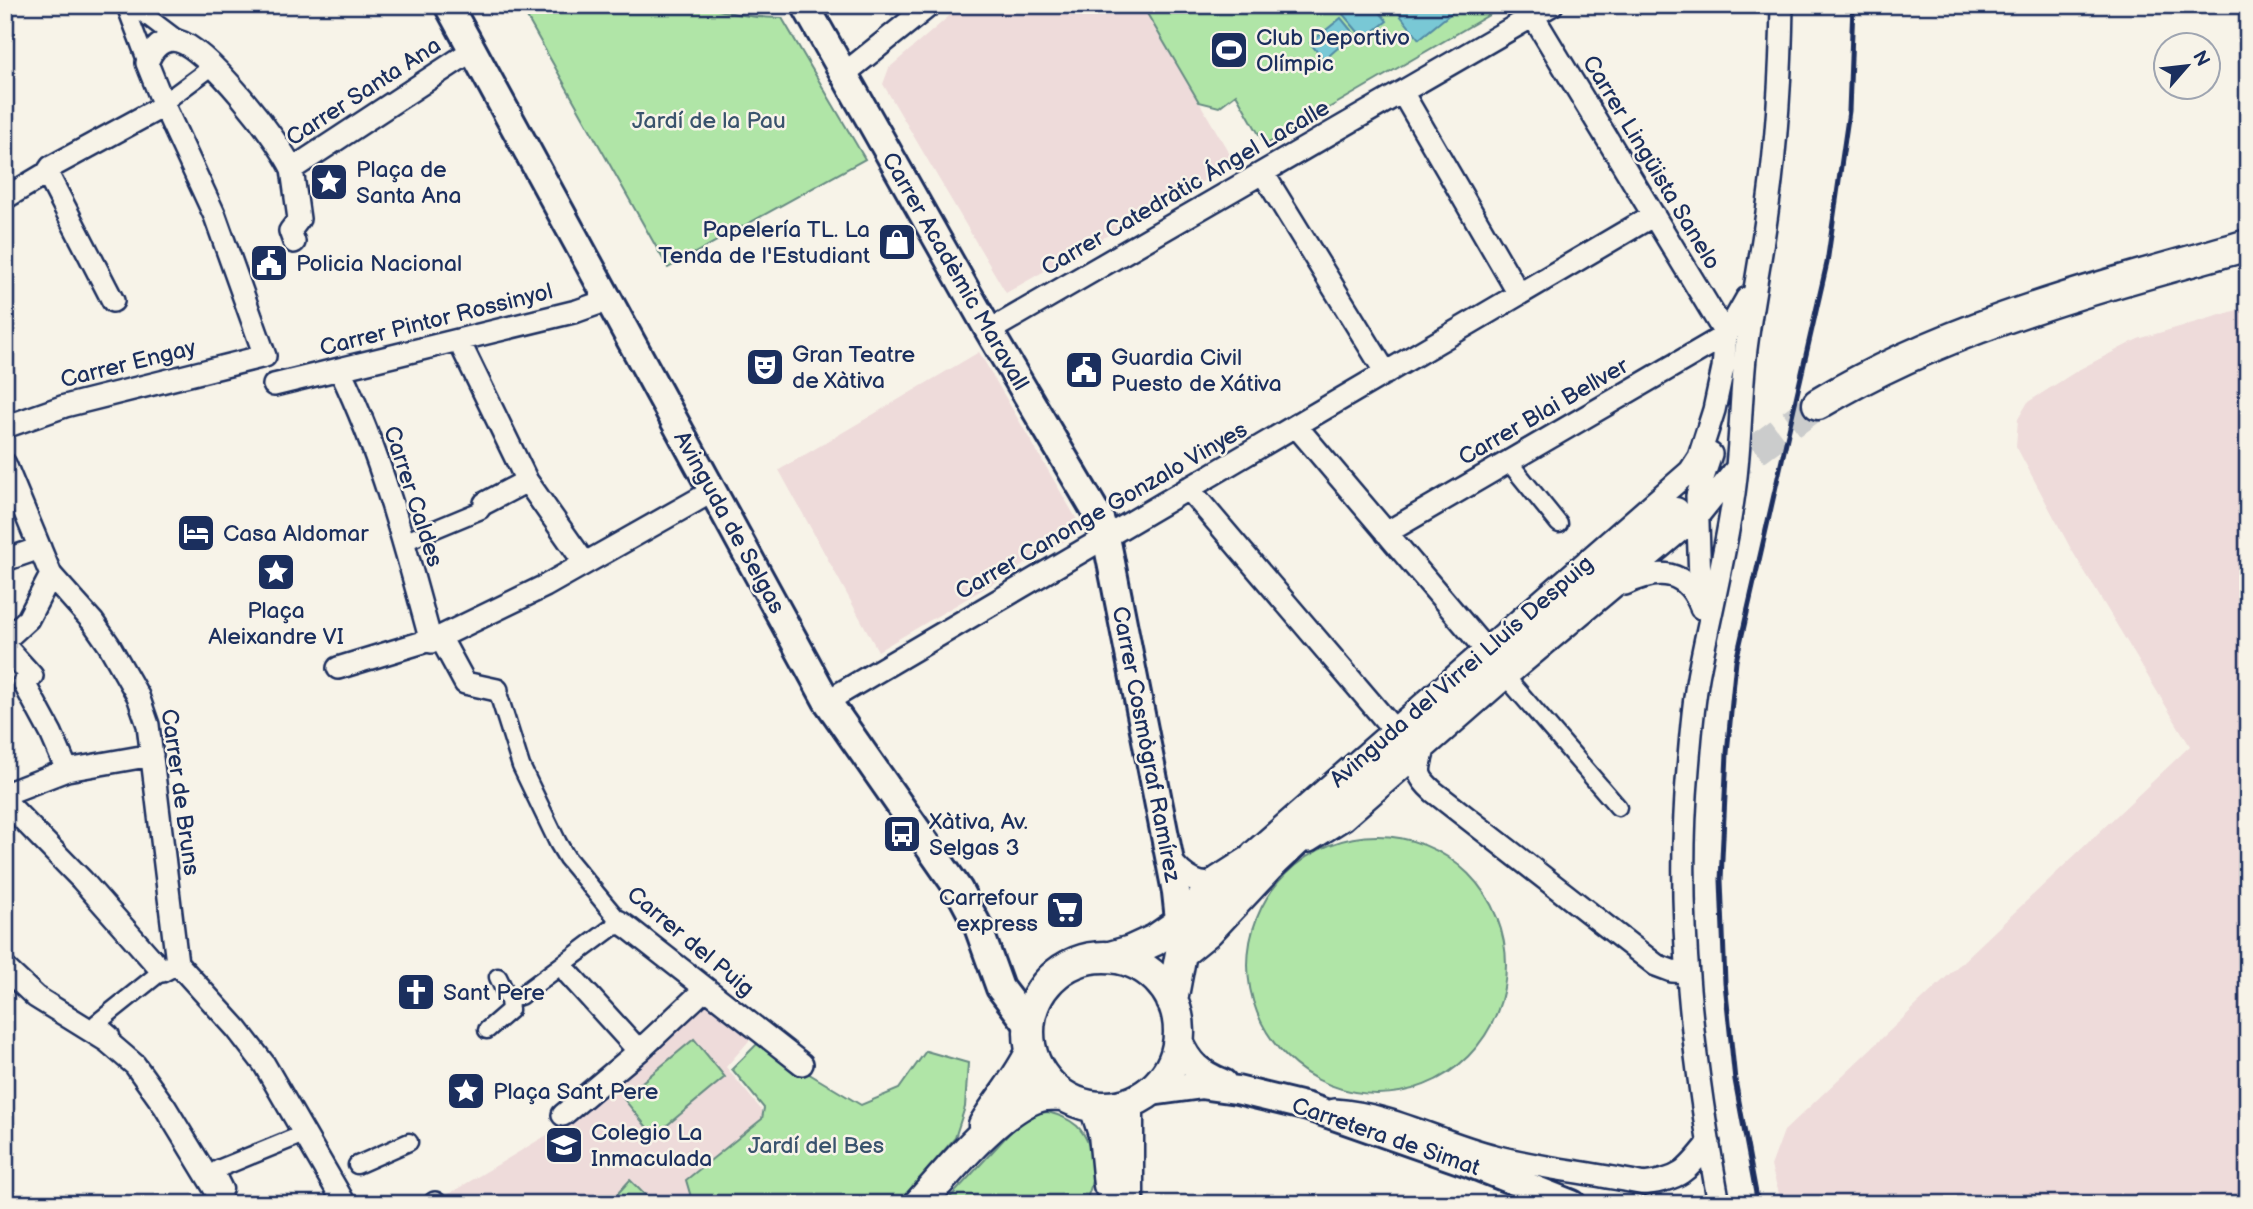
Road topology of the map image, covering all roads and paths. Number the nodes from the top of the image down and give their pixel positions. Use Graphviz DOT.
graph roads {
  1 [pos="125,5"];
  2 [pos="132,5"];
  3 [pos="448,5"];
  4 [pos="805,5"];
  5 [pos="930,5"];
  6 [pos="1552,5"];
  7 [pos="1782,5"];
  8 [pos="1533,16"];
  9 [pos="181,41"];
  10 [pos="473,50"];
  11 [pos="147,63"];
  12 [pos="213,66"];
  13 [pos="844,74"];
  14 [pos="1402,92"];
  15 [pos="160,109"];
  16 [pos="289,164"];
  17 [pos="47,173"];
  18 [pos="1263,173"];
  19 [pos="5,198"];
  20 [pos="1654,215"];
  21 [pos="294,242"];
  22 [pos="2248,245"];
  23 [pos="1756,277"];
  24 [pos="1520,294"];
  25 [pos="608,300"];
  26 [pos="113,301"];
  27 [pos="989,331"];
  28 [pos="1727,335"];
  29 [pos="459,341"];
  30 [pos="340,370"];
  31 [pos="1386,373"];
  32 [pos="274,385"];
  33 [pos="1818,404"];
  34 [pos="1714,410"];
  35 [pos="1296,426"];
  36 [pos="5,427"];
  37 [pos="1508,461"];
  38 [pos="5,464"];
  39 [pos="1736,469"];
  40 [pos="527,481"];
  41 [pos="1188,488"];
  42 [pos="713,491"];
  43 [pos="485,503"];
  44 [pos="1687,515"];
  45 [pos="1559,524"];
  46 [pos="1386,533"];
  47 [pos="1106,537"];
  48 [pos="404,542"];
  49 [pos="40,548"];
  50 [pos="5,561"];
  51 [pos="584,562"];
  52 [pos="51,575"];
  53 [pos="1607,594"];
  54 [pos="1701,608"];
  55 [pos="435,639"];
  56 [pos="5,640"];
  57 [pos="5,646"];
  58 [pos="1485,649"];
  59 [pos="338,668"];
  60 [pos="1699,669"];
  61 [pos="1506,677"];
  62 [pos="497,690"];
  63 [pos="827,701"];
  64 [pos="1394,730"];
  65 [pos="1424,748"];
  66 [pos="152,755"];
  67 [pos="67,770"];
  68 [pos="5,794"];
  69 [pos="5,801"];
  70 [pos="1618,807"];
  71 [pos="1323,815"];
  72 [pos="1170,859"];
  73 [pos="1269,866"];
  74 [pos="1220,881"];
  75 [pos="1181,922"];
  76 [pos="618,923"];
  77 [pos="1181,953"];
  78 [pos="1110,957"];
  79 [pos="170,967"];
  80 [pos="5,968"];
  81 [pos="1687,972"];
  82 [pos="569,974"];
  83 [pos="498,978"];
  84 [pos="705,989"];
  85 [pos="509,1000"];
  86 [pos="1172,1001"];
  87 [pos="487,1030"];
  88 [pos="1030,1039"];
  89 [pos="107,1041"];
  90 [pos="1179,1041"];
  91 [pos="639,1051"];
  92 [pos="802,1064"];
  93 [pos="1237,1090"];
  94 [pos="1062,1095"];
  95 [pos="1139,1098"];
  96 [pos="1096,1107"];
  97 [pos="1308,1107"];
  98 [pos="563,1115"];
  99 [pos="306,1133"];
  100 [pos="409,1142"];
  101 [pos="1709,1143"];
  102 [pos="970,1148"];
  103 [pos="357,1165"];
  104 [pos="221,1200"];
  105 [pos="1113,1203"];
  106 [pos="345,1204"];
  107 [pos="919,1204"];
  108 [pos="1572,1204"];
  109 [pos="1719,1204"];
  1 -- 11 [label="street"];
  2 -- 9 [label="street"];
  3 -- 10 [label="street, Avinguda de Selgas"];
  4 -- 13 [label="street, Carrer Acadèmic Maravall"];
  5 -- 13 [label="street"];
  6 -- 8 [label="street, Carrer Catedràtic Ángel Lacalle"];
  7 -- 23 [label="street"];
  8 -- 14 [label="street, Carrer Catedràtic Ángel Lacalle"];
  8 -- 20 [label="street, Carrer Lingüista Sanelo"];
  9 -- 11 [label="street"];
  9 -- 12 [label="street"];
  10 -- 16 [label="street, Carrer Santa Ana"];
  10 -- 25 [label="street, Avinguda de Selgas"];
  11 -- 15 [label="street"];
  12 -- 15 [label="street"];
  12 -- 16 [label="street"];
  13 -- 27 [label="street, Carrer Acadèmic Maravall"];
  14 -- 18 [label="street, Carrer Catedràtic Ángel Lacalle"];
  14 -- 24 [label="street"];
  15 -- 17 [label="street"];
  15 -- 36 [label="street, Carrer Engay"];
  16 -- 21 [label="street"];
  17 -- 19 [label="street"];
  17 -- 26 [label="street"];
  18 -- 27 [label="street, Carrer Catedràtic Ángel Lacalle"];
  18 -- 31 [label="street"];
  20 -- 24 [label="street, Carrer Canonge Gonzalo Vinyes"];
  20 -- 28 [label="street, Carrer Lingüista Sanelo"];
  22 -- 33 [label="main road"];
  23 -- 28 [label="street"];
  23 -- 39 [label="street"];
  24 -- 31 [label="street, Carrer Canonge Gonzalo Vinyes"];
  25 -- 29 [label="street, Carrer Pintor Rossinyol"];
  25 -- 42 [label="street, Avinguda de Selgas"];
  27 -- 47 [label="street, Carrer Acadèmic Maravall"];
  28 -- 34 [label="street"];
  28 -- 37 [label="street, Carrer Blai Bellver"];
  29 -- 30 [label="street, Carrer Pintor Rossinyol"];
  29 -- 40 [label="street"];
  30 -- 32 [label="street, Carrer Pintor Rossinyol"];
  30 -- 48 [label="street, Carrer Caldes"];
  31 -- 35 [label="street, Carrer Canonge Gonzalo Vinyes"];
  34 -- 44 [label="street"];
  34 -- 58 [label="street, Avinguda del Virrei Lluís Despuig"];
  35 -- 41 [label="street, Carrer Canonge Gonzalo Vinyes"];
  35 -- 46 [label="street"];
  37 -- 45 [label="street"];
  37 -- 46 [label="street, Carrer Blai Bellver"];
  38 -- 49 [label="street, Carrer de Bruns"];
  39 -- 44 [label="street, Avinguda del Virrei Lluís Despuig"];
  39 -- 60 [label="street"];
  40 -- 43 [label="street"];
  40 -- 51 [label="street"];
  41 -- 47 [label="street, Carrer Canonge Gonzalo Vinyes"];
  41 -- 64 [label="street"];
  42 -- 51 [label="street"];
  42 -- 63 [label="street, Avinguda de Selgas"];
  43 -- 48 [label="street"];
  44 -- 53 [label="street, Avinguda del Virrei Lluís Despuig"];
  44 -- 54 [label="street"];
  44 -- 71 [label="main road, Avinguda del Virrei Lluís Despuig"];
  46 -- 58 [label="street"];
  47 -- 63 [label="street, Carrer Canonge Gonzalo Vinyes"];
  47 -- 72 [label="street, Carrer Cosmògraf Ramírez"];
  48 -- 55 [label="street, Carrer Caldes"];
  49 -- 50 [label="street"];
  49 -- 52 [label="street, Carrer de Bruns"];
  51 -- 55 [label="street"];
  52 -- 56 [label="street"];
  52 -- 66 [label="street, Carrer de Bruns"];
  53 -- 54 [label="street"];
  53 -- 61 [label="street, Avinguda del Virrei Lluís Despuig"];
  54 -- 60 [label="street"];
  55 -- 59 [label="street"];
  55 -- 62 [label="street, Carrer del Puig"];
  57 -- 67 [label="street"];
  58 -- 64 [label="street, Avinguda del Virrei Lluís Despuig"];
  60 -- 81 [label="street"];
  61 -- 65 [label="street, Avinguda del Virrei Lluís Despuig"];
  61 -- 70 [label="street"];
  62 -- 76 [label="street, Carrer del Puig"];
  63 -- 88 [label="street, Avinguda de Selgas"];
  64 -- 74 [label="street, Avinguda del Virrei Lluís Despuig"];
  65 -- 73 [label="street, Avinguda del Virrei Lluís Despuig"];
  65 -- 81 [label="street"];
  66 -- 67 [label="street"];
  66 -- 79 [label="street, Carrer de Bruns"];
  67 -- 68 [label="street"];
  69 -- 79 [label="street"];
  71 -- 73 [label="main road, Avinguda del Virrei Lluís Despuig"];
  71 -- 74 [label="main road, Avinguda del Virrei Lluís Despuig"];
  72 -- 74 [label="street"];
  72 -- 75 [label="street, Carrer Cosmògraf Ramírez"];
  73 -- 77 [label="main road, Avinguda del Virrei Lluís Despuig"];
  74 -- 75 [label="main road, Avinguda del Virrei Lluís Despuig"];
  75 -- 77 [label="street, Carrer Cosmògraf Ramírez"];
  75 -- 78 [label="main road, Avinguda del Virrei Lluís Despuig"];
  76 -- 84 [label="street, Carrer del Puig"];
  76 -- 85 [label="street"];
  77 -- 86 [label="main road"];
  78 -- 86 [label="main road"];
  78 -- 88 [label="main road"];
  79 -- 89 [label="street"];
  79 -- 99 [label="street"];
  80 -- 89 [label="street"];
  81 -- 101 [label="street"];
  82 -- 91 [label="street"];
  83 -- 85 [label="street"];
  84 -- 91 [label="street"];
  84 -- 92 [label="street, Carrer del Puig"];
  85 -- 87 [label="street"];
  86 -- 90 [label="main road"];
  88 -- 94 [label="main road"];
  88 -- 102 [label="main road"];
  89 -- 104 [label="street"];
  90 -- 93 [label="street, Carretera de Simat"];
  90 -- 95 [label="main road"];
  91 -- 98 [label="street"];
  93 -- 95 [label="street, Carretera de Simat"];
  93 -- 97 [label="street, Carretera de Simat"];
  94 -- 96 [label="main road"];
  94 -- 102 [label="main road"];
  95 -- 96 [label="main road"];
  95 -- 105 [label="main road"];
  96 -- 105 [label="main road"];
  97 -- 101 [label="street"];
  97 -- 108 [label="street, Carretera de Simat"];
  99 -- 104 [label="street"];
  99 -- 106 [label="street"];
  100 -- 103 [label="street"];
  101 -- 109 [label="street"];
  102 -- 107 [label="main road"];
}
